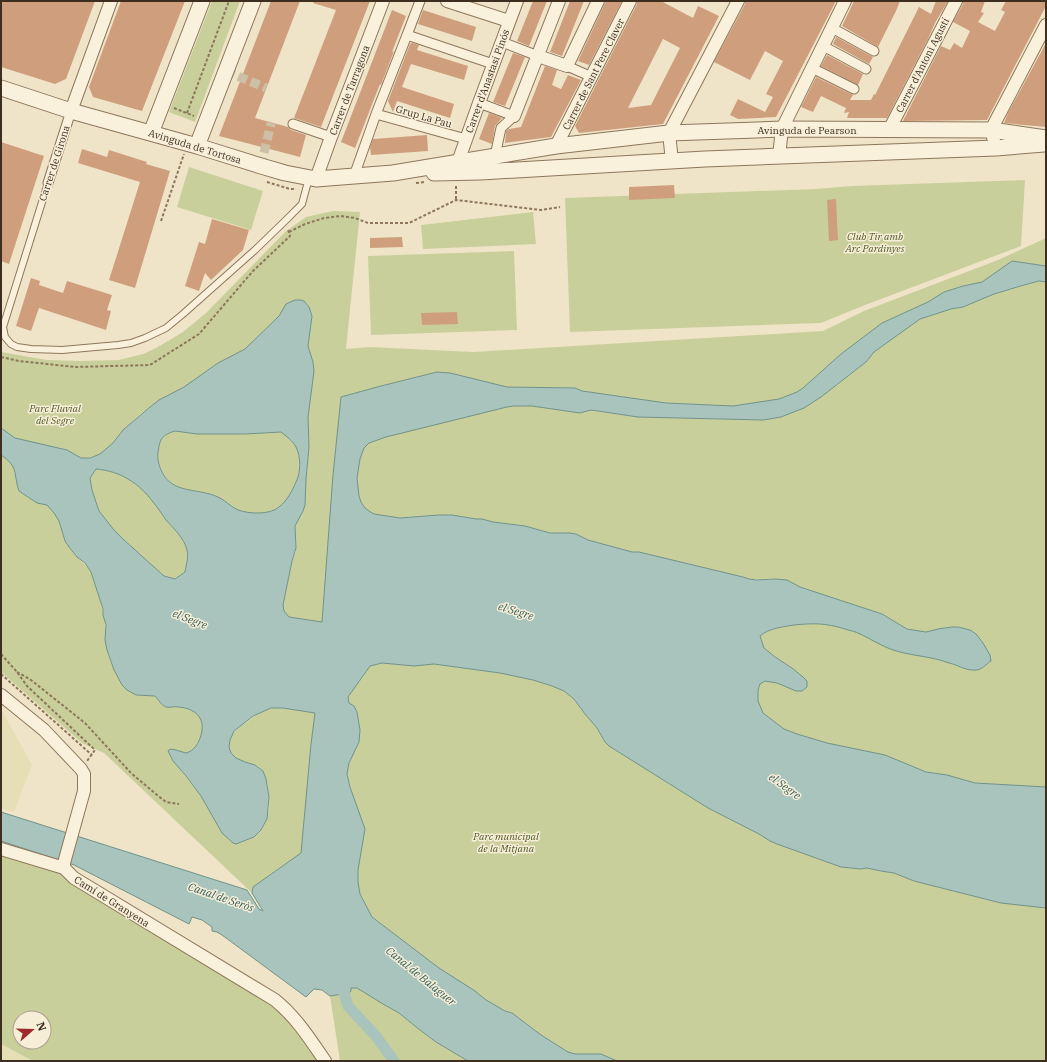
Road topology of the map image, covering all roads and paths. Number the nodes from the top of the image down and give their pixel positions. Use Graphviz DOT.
graph roads {
  1 [pos="112,1"];
  2 [pos="202,1"];
  3 [pos="229,1"];
  4 [pos="253,1"];
  5 [pos="383,1"];
  6 [pos="420,1"];
  7 [pos="447,1"];
  8 [pos="517,1"];
  9 [pos="559,1"];
  10 [pos="598,1"];
  11 [pos="630,1"];
  12 [pos="738,1"];
  13 [pos="845,1"];
  14 [pos="956,1"];
  15 [pos="509,21"];
  16 [pos="1046,25"];
  17 [pos="832,28"];
  18 [pos="407,36"];
  19 [pos="502,42"];
  20 [pos="823,46"];
  21 [pos="874,50"];
  22 [pos="538,56"];
  23 [pos="493,64"];
  24 [pos="567,66"];
  25 [pos="812,68"];
  26 [pos="866,69"];
  27 [pos="592,77"];
  28 [pos="1,88"];
  29 [pos="854,89"];
  30 [pos="162,103"];
  31 [pos="479,103"];
  32 [pos="71,111"];
  33 [pos="187,113"];
  34 [pos="376,114"];
  35 [pos="514,116"];
  36 [pos="207,121"];
  37 [pos="293,124"];
  38 [pos="782,129"];
  39 [pos="889,130"];
  40 [pos="991,130"];
  41 [pos="151,133"];
  42 [pos="668,133"];
  43 [pos="331,137"];
  44 [pos="1046,138"];
  45 [pos="466,139"];
  46 [pos="1046,143"];
  47 [pos="192,145"];
  48 [pos="562,146"];
  49 [pos="996,148"];
  50 [pos="495,156"];
  51 [pos="779,156"];
  52 [pos="672,161"];
  53 [pos="568,167"];
  54 [pos="540,168"];
  55 [pos="456,173"];
  56 [pos="354,176"];
  57 [pos="313,178"];
  58 [pos="48,183"];
  59 [pos="456,200"];
  60 [pos="560,207"];
  61 [pos="161,221"];
  62 [pos="289,232"];
  63 [pos="1,654"];
  64 [pos="17,672"];
  65 [pos="1,674"];
  66 [pos="1,695"];
  67 [pos="179,804"];
  68 [pos="1,848"];
  69 [pos="64,866"];
  70 [pos="325,1061"];
  1 -- 32 [label="street, Carrer de Girona"];
  2 -- 30 [label="street"];
  3 -- 33 [label="path"];
  4 -- 36 [label="street"];
  5 -- 43 [label="street, Carrer de Tarragona"];
  6 -- 18 [label="street"];
  7 -- 15 [label="street"];
  8 -- 15 [label="street, Carrer d'Anastasi Pinós"];
  9 -- 22 [label="street"];
  10 -- 24 [label="street"];
  11 -- 27 [label="street, Carrer de Sant Pere Claver"];
  12 -- 42 [label="street"];
  13 -- 17 [label="street"];
  14 -- 39 [label="street, Carrer d'Antoni Agustí"];
  15 -- 19 [label="street, Carrer d'Anastasi Pinós"];
  16 -- 40 [label="street"];
  17 -- 20 [label="street"];
  17 -- 21 [label="street"];
  18 -- 23 [label="street"];
  18 -- 34 [label="street"];
  19 -- 22 [label="street"];
  19 -- 23 [label="street, Carrer d'Anastasi Pinós"];
  20 -- 25 [label="street"];
  20 -- 26 [label="street"];
  22 -- 24 [label="street"];
  22 -- 35 [label="street"];
  23 -- 31 [label="street, Carrer d'Anastasi Pinós"];
  24 -- 27 [label="street"];
  25 -- 29 [label="street"];
  25 -- 38 [label="street"];
  27 -- 48 [label="street, Carrer de Sant Pere Claver"];
  28 -- 32 [label="street, Avinguda de Tortosa"];
  30 -- 33 [label="path"];
  30 -- 41 [label="street"];
  31 -- 35 [label="street"];
  31 -- 45 [label="street, Carrer d'Anastasi Pinós"];
  32 -- 41 [label="street, Avinguda de Tortosa"];
  32 -- 58 [label="street, Carrer de Girona"];
  33 -- 36 [label="path"];
  34 -- 45 [label="street, Grup La Pau"];
  34 -- 56 [label="street"];
  35 -- 50 [label="street"];
  36 -- 47 [label="street"];
  37 -- 43 [label="street"];
  38 -- 39 [label="street, Avinguda de Pearson"];
  38 -- 42 [label="street, Avinguda de Pearson"];
  38 -- 51 [label="street"];
  39 -- 40 [label="street, Avinguda de Pearson"];
  40 -- 44 [label="street, Avinguda de Pearson"];
  40 -- 49 [label="street"];
  41 -- 47 [label="street, Avinguda de Tortosa"];
  42 -- 48 [label="street, Avinguda de Pearson"];
  42 -- 52 [label="street"];
  43 -- 57 [label="street, Carrer de Tarragona"];
  45 -- 55 [label="street, Carrer d'Anastasi Pinós"];
  46 -- 49 [label="street"];
  47 -- 57 [label="street, Avinguda de Tortosa"];
  47 -- 61 [label="path"];
  48 -- 50 [label="street, Avinguda de Pearson"];
  48 -- 53 [label="street"];
  48 -- 54 [label="street"];
  49 -- 51 [label="street"];
  50 -- 55 [label="street, Avinguda de Pearson"];
  51 -- 52 [label="street"];
  52 -- 53 [label="street"];
  53 -- 54 [label="street"];
  54 -- 55 [label="street"];
  55 -- 56 [label="street, Avinguda de Tortosa"];
  55 -- 59 [label="path"];
  56 -- 57 [label="street, Avinguda de Tortosa"];
  57 -- 58 [label="lane, Carrer de Girona"];
  59 -- 60 [label="path"];
  59 -- 62 [label="path"];
  63 -- 64 [label="path"];
  64 -- 65 [label="path"];
  64 -- 67 [label="path"];
  66 -- 69 [label="street"];
  68 -- 69 [label="street"];
  69 -- 70 [label="street, Camí de Granyena"];
}
